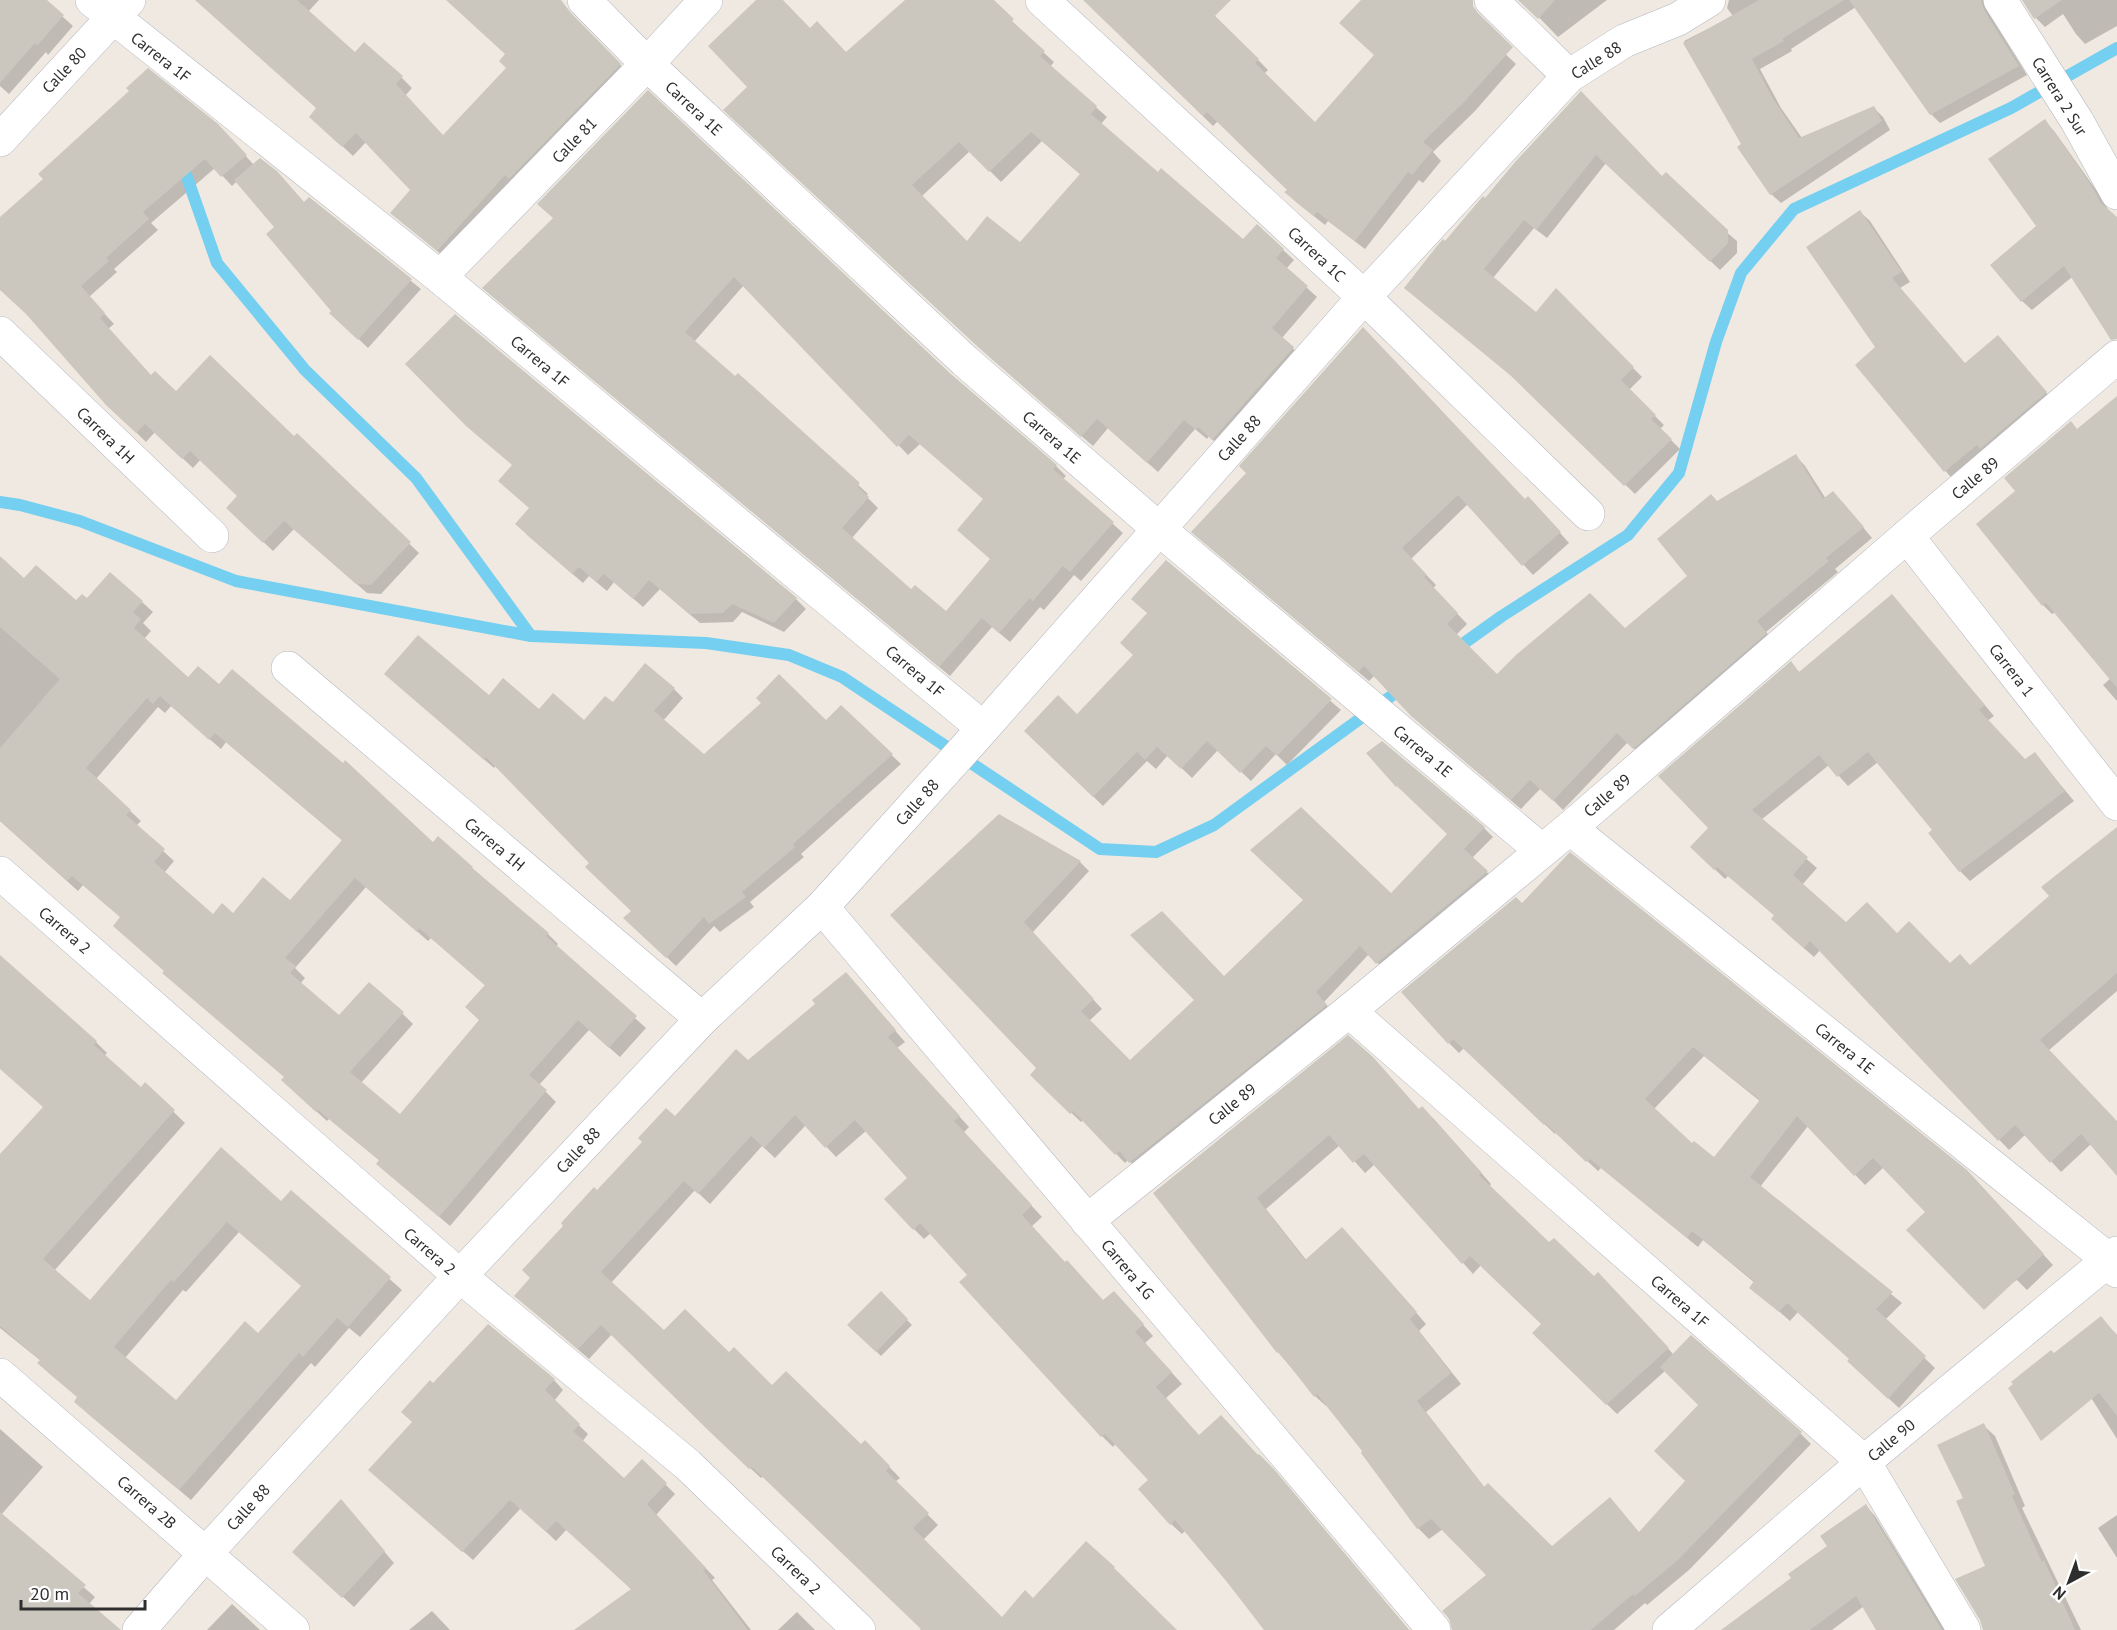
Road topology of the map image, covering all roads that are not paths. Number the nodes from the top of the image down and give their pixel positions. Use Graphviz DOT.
graph roads {
  1 [pos="584,0"];
  2 [pos="706,0"];
  3 [pos="1042,0"];
  4 [pos="1491,0"];
  5 [pos="1709,0"];
  6 [pos="2000,0"];
  7 [pos="111,6"];
  8 [pos="647,64"];
  9 [pos="1569,76"];
  10 [pos="0,140"];
  11 [pos="2117,193"];
  12 [pos="440,278"];
  13 [pos="1364,297"];
  14 [pos="0,333"];
  15 [pos="2117,357"];
  16 [pos="1587,514"];
  17 [pos="1159,529"];
  18 [pos="212,536"];
  19 [pos="1907,536"];
  20 [pos="288,668"];
  21 [pos="977,735"];
  22 [pos="2117,804"];
  23 [pos="1570,828"];
  24 [pos="1541,850"];
  25 [pos="0,873"];
  26 [pos="822,907"];
  27 [pos="1349,1011"];
  28 [pos="702,1019"];
  29 [pos="1087,1221"];
  30 [pos="2114,1261"];
  31 [pos="460,1276"];
  32 [pos="0,1375"];
  33 [pos="1864,1462"];
  34 [pos="206,1553"];
  35 [pos="139,1630"];
  36 [pos="293,1630"];
  37 [pos="859,1630"];
  38 [pos="1434,1630"];
  39 [pos="1669,1630"];
  40 [pos="1964,1630"];
  1 -- 8 [label="street, Carrera 1E"];
  2 -- 8 [label="street, Calle 81"];
  3 -- 13 [label="street, Carrera 1C"];
  4 -- 9 [label="street"];
  5 -- 9 [label="street, Calle 88"];
  6 -- 11 [label="street, Carrera 2 Sur"];
  7 -- 10 [label="street, Calle 80"];
  7 -- 12 [label="street, Carrera 1F"];
  8 -- 12 [label="street, Calle 81"];
  8 -- 17 [label="street, Carrera 1E"];
  9 -- 13 [label="street, Calle 88"];
  12 -- 21 [label="street, Carrera 1F"];
  13 -- 16 [label="street, Carrera 1C"];
  13 -- 17 [label="street, Calle 88"];
  14 -- 18 [label="street, Carrera 1H"];
  15 -- 19 [label="street, Calle 89"];
  17 -- 21 [label="street, Calle 88"];
  17 -- 24 [label="street, Carrera 1E"];
  19 -- 22 [label="street, Carrera 1"];
  19 -- 23 [label="street, Calle 89"];
  20 -- 28 [label="street, Carrera 1H"];
  21 -- 26 [label="street, Calle 88"];
  23 -- 24 [label="street, Calle 89"];
  23 -- 30 [label="street, Carrera 1E"];
  24 -- 27 [label="street, Calle 89"];
  25 -- 31 [label="street, Carrera 2"];
  26 -- 28 [label="street, Calle 88"];
  26 -- 29 [label="street, Carrera 1G"];
  27 -- 29 [label="street, Calle 89"];
  27 -- 33 [label="street, Carrera 1F"];
  28 -- 31 [label="street, Calle 88"];
  29 -- 38 [label="street, Carrera 1G"];
  30 -- 33 [label="street, Calle 90"];
  31 -- 34 [label="street, Calle 88"];
  31 -- 37 [label="street, Carrera 2"];
  32 -- 34 [label="street, Carrera 2B"];
  33 -- 39 [label="street, Calle 90"];
  33 -- 40 [label="street, Carrera 1F"];
  34 -- 35 [label="street, Calle 88"];
  34 -- 36 [label="street, Carrera 2B"];
}
